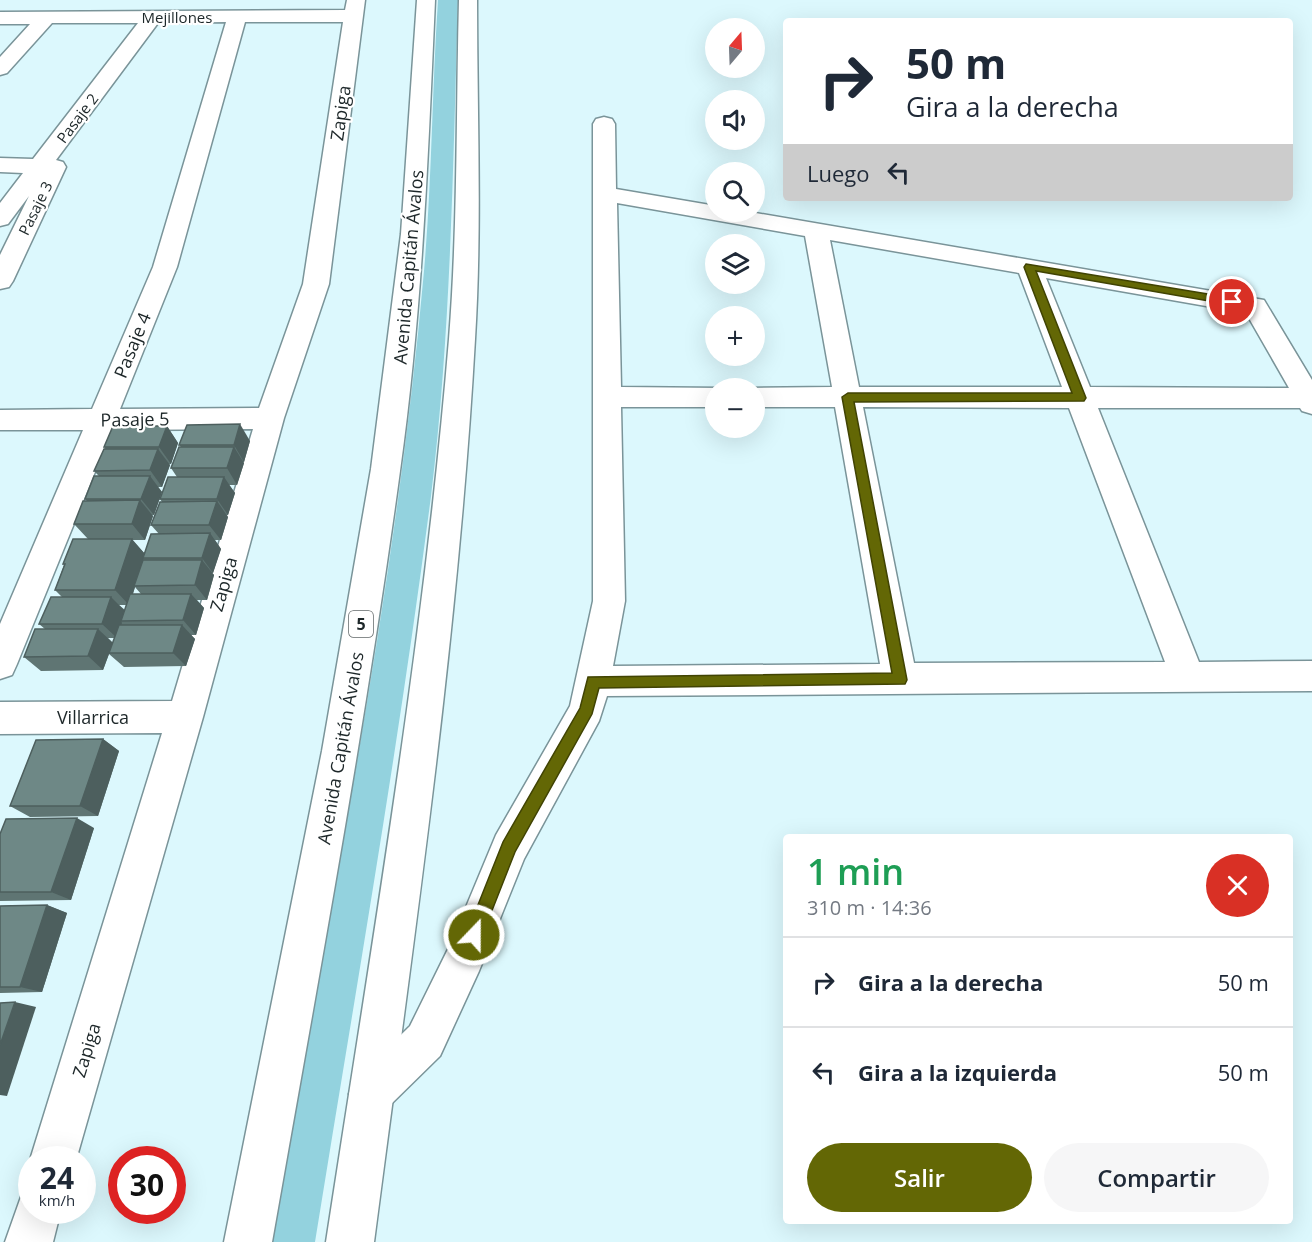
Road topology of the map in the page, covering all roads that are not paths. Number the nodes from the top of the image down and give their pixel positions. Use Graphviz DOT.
graph roads {
  1 [pos="426,0"];
  2 [pos="468,0"];
  3 [pos="354,8"];
  4 [pos="243,11"];
  5 [pos="41,12"];
  6 [pos="146,12"];
  7 [pos="0,18"];
  8 [pos="0,69"];
  9 [pos="604,124"];
  10 [pos="0,165"];
  11 [pos="47,167"];
  12 [pos="605,194"];
  13 [pos="0,219"];
  14 [pos="816,230"];
  15 [pos="1029,267"];
  16 [pos="0,281"];
  17 [pos="607,397"];
  18 [pos="705,397"];
  19 [pos="765,397"];
  20 [pos="848,397"];
  21 [pos="1080,398"];
  22 [pos="1311,400"];
  23 [pos="270,418"];
  24 [pos="0,420"];
  25 [pos="101,420"];
  26 [pos="0,664"];
  27 [pos="1312,676"];
  28 [pos="1188,677"];
  29 [pos="900,680"];
  30 [pos="593,681"];
  31 [pos="185,717"];
  32 [pos="0,718"];
  33 [pos="371,1094"];
  34 [pos="57,1146"];
  35 [pos="34,1224"];
  36 [pos="29,1242"];
  37 [pos="248,1242"];
  38 [pos="350,1242"];
  1 -- 37 [label="main road, Avenida Capitán Ávalos / 5"];
  2 -- 33 [label="main road"];
  3 -- 4 [label="main road, Mejillones"];
  3 -- 23 [label="main road, Zapiga"];
  4 -- 6 [label="main road, Mejillones"];
  4 -- 25 [label="main road, Pasaje 4"];
  5 -- 6 [label="main road, Mejillones"];
  5 -- 7 [label="main road, Mejillones"];
  5 -- 8 [label="main road"];
  6 -- 11 [label="main road, Pasaje 2"];
  9 -- 12 [label="main road"];
  10 -- 11 [label="main road"];
  11 -- 13 [label="main road, Pasaje 2"];
  11 -- 16 [label="main road, Pasaje 3"];
  12 -- 14 [label="main road"];
  12 -- 17 [label="main road"];
  14 -- 15 [label="main road"];
  14 -- 20 [label="main road"];
  15 -- 21 [label="main road"];
  15 -- 22 [label="main road"];
  17 -- 18 [label="main road"];
  17 -- 30 [label="main road"];
  19 -- 20 [label="main road"];
  20 -- 21 [label="main road"];
  20 -- 29 [label="main road"];
  21 -- 22 [label="main road"];
  21 -- 28 [label="main road"];
  23 -- 25 [label="main road, Pasaje 5"];
  23 -- 31 [label="main road, Zapiga"];
  24 -- 25 [label="main road, Pasaje 5"];
  25 -- 26 [label="main road, Pasaje 4"];
  27 -- 28 [label="main road"];
  28 -- 29 [label="main road"];
  29 -- 30 [label="main road"];
  30 -- 33 [label="main road"];
  31 -- 32 [label="main road, Villarrica"];
  31 -- 34 [label="main road, Zapiga"];
  33 -- 38 [label="main road"];
  35 -- 36 [label="main road"];
}
